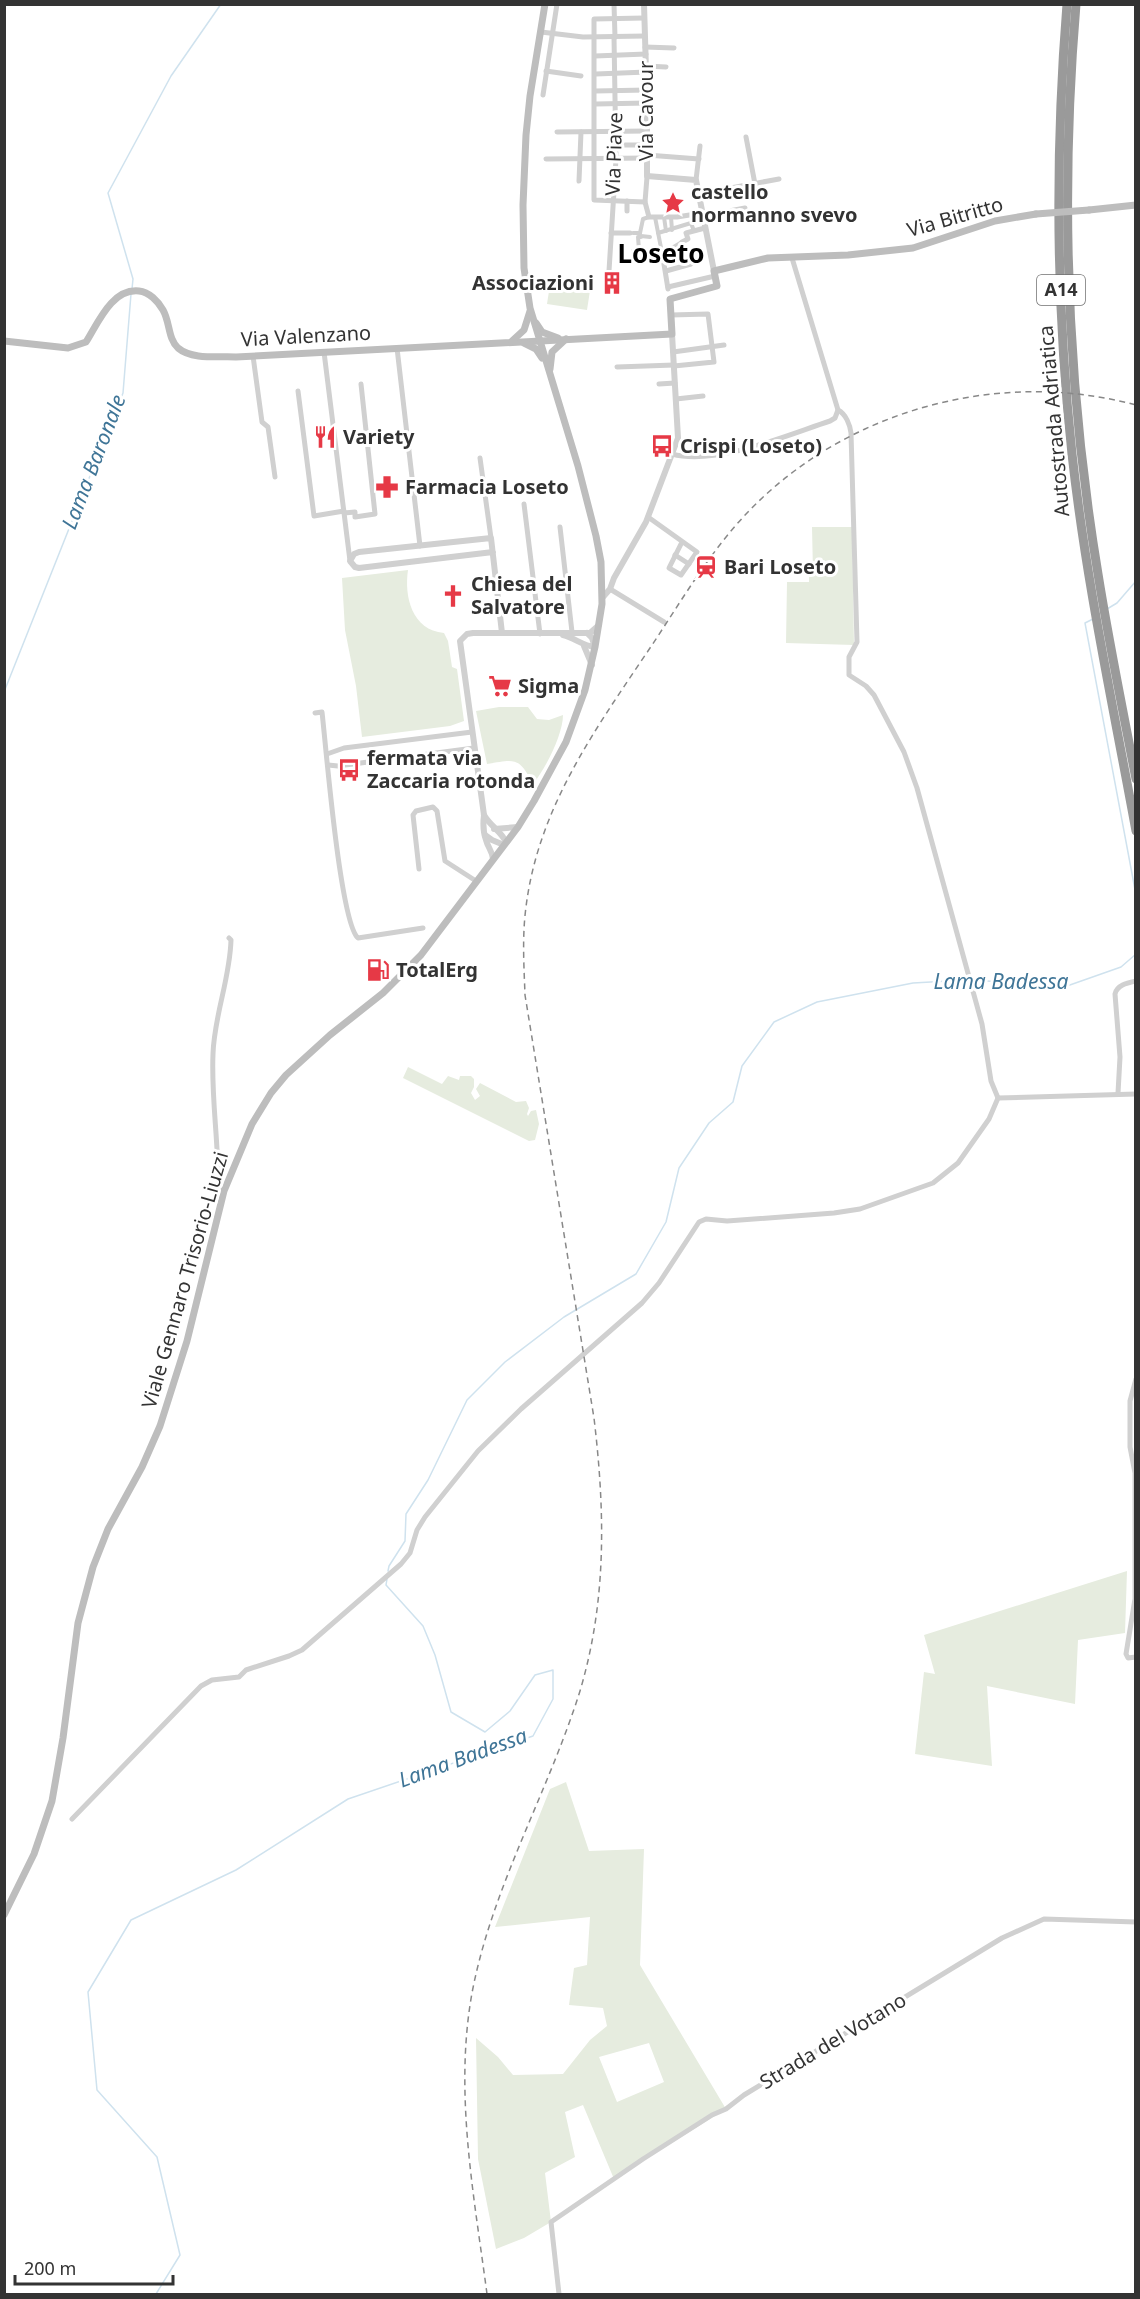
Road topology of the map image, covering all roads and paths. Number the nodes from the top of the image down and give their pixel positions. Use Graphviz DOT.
graph roads {
  1 [pos="545,4"];
  2 [pos="557,4"];
  3 [pos="614,4"];
  4 [pos="644,4"];
  5 [pos="1067,4"];
  6 [pos="1076,4"];
  7 [pos="614,18"];
  8 [pos="644,18"];
  9 [pos="541,32"];
  10 [pos="552,34"];
  11 [pos="645,36"];
  12 [pos="594,37"];
  13 [pos="615,37"];
  14 [pos="645,46"];
  15 [pos="675,48"];
  16 [pos="646,54"];
  17 [pos="615,55"];
  18 [pos="595,56"];
  19 [pos="666,66"];
  20 [pos="646,69"];
  21 [pos="546,71"];
  22 [pos="615,73"];
  23 [pos="596,74"];
  24 [pos="581,76"];
  25 [pos="647,90"];
  26 [pos="595,91"];
  27 [pos="616,91"];
  28 [pos="543,95"];
  29 [pos="647,103"];
  30 [pos="596,104"];
  31 [pos="616,104"];
  32 [pos="647,131"];
  33 [pos="557,132"];
  34 [pos="581,132"];
  35 [pos="595,132"];
  36 [pos="615,132"];
  37 [pos="746,137"];
  38 [pos="647,145"];
  39 [pos="616,146"];
  40 [pos="700,146"];
  41 [pos="647,157"];
  42 [pos="546,159"];
  43 [pos="580,159"];
  44 [pos="596,159"];
  45 [pos="616,159"];
  46 [pos="699,159"];
  47 [pos="647,177"];
  48 [pos="779,179"];
  49 [pos="696,180"];
  50 [pos="579,181"];
  51 [pos="755,184"];
  52 [pos="698,194"];
  53 [pos="613,201"];
  54 [pos="627,201"];
  55 [pos="645,202"];
  56 [pos="1136,205"];
  57 [pos="745,208"];
  58 [pos="627,211"];
  59 [pos="702,215"];
  60 [pos="652,217"];
  61 [pos="664,217"];
  62 [pos="671,217"];
  63 [pos="705,228"];
  64 [pos="672,230"];
  65 [pos="666,231"];
  66 [pos="694,231"];
  67 [pos="611,233"];
  68 [pos="632,233"];
  69 [pos="658,233"];
  70 [pos="641,235"];
  71 [pos="650,237"];
  72 [pos="682,242"];
  73 [pos="651,251"];
  74 [pos="662,255"];
  75 [pos="698,255"];
  76 [pos="675,256"];
  77 [pos="792,258"];
  78 [pos="651,260"];
  79 [pos="609,271"];
  80 [pos="666,271"];
  81 [pos="714,273"];
  82 [pos="669,292"];
  83 [pos="530,308"];
  84 [pos="670,315"];
  85 [pos="672,334"];
  86 [pos="566,339"];
  87 [pos="4,341"];
  88 [pos="539,341"];
  89 [pos="509,342"];
  90 [pos="724,345"];
  91 [pos="712,346"];
  92 [pos="397,348"];
  93 [pos="324,352"];
  94 [pos="673,352"];
  95 [pos="253,356"];
  96 [pos="674,365"];
  97 [pos="617,367"];
  98 [pos="550,376"];
  99 [pos="675,383"];
  100 [pos="361,384"];
  101 [pos="658,384"];
  102 [pos="298,391"];
  103 [pos="703,396"];
  104 [pos="676,399"];
  105 [pos="838,410"];
  106 [pos="672,454"];
  107 [pos="480,458"];
  108 [pos="275,477"];
  109 [pos="524,504"];
  110 [pos="344,512"];
  111 [pos="648,517"];
  112 [pos="560,527"];
  113 [pos="491,538"];
  114 [pos="682,542"];
  115 [pos="420,546"];
  116 [pos="493,552"];
  117 [pos="675,555"];
  118 [pos="350,561"];
  119 [pos="689,564"];
  120 [pos="1093,574"];
  121 [pos="610,589"];
  122 [pos="603,597"];
  123 [pos="664,622"];
  124 [pos="1102,624"];
  125 [pos="599,625"];
  126 [pos="502,633"];
  127 [pos="572,633"];
  128 [pos="587,633"];
  129 [pos="540,634"];
  130 [pos="558,634"];
  131 [pos="584,646"];
  132 [pos="595,647"];
  133 [pos="592,665"];
  134 [pos="315,713"];
  135 [pos="472,732"];
  136 [pos="474,748"];
  137 [pos="327,754"];
  138 [pos="328,765"];
  139 [pos="1136,779"];
  140 [pos="484,814"];
  141 [pos="518,826"];
  142 [pos="494,829"];
  143 [pos="1136,831"];
  144 [pos="484,834"];
  145 [pos="505,843"];
  146 [pos="493,859"];
  147 [pos="419,869"];
  148 [pos="476,881"];
  149 [pos="423,928"];
  150 [pos="229,938"];
  151 [pos="1136,981"];
  152 [pos="1118,1094"];
  153 [pos="1136,1094"];
  154 [pos="998,1098"];
  155 [pos="224,1191"];
  156 [pos="1136,1379"];
  157 [pos="1136,1657"];
  158 [pos="72,1820"];
  159 [pos="4,1915"];
  160 [pos="1136,1922"];
  161 [pos="559,2295"];
  1 -- 9 [label="main road, Viale Gennaro Trisorio-Liuzzi"];
  2 -- 10 [label="street"];
  3 -- 7 [label="street, Via Piave"];
  4 -- 8 [label="street, Via Cavour"];
  5 -- 120 [label="highway, Autostrada Adriatica / A14"];
  6 -- 120 [label="highway, Autostrada Adriatica / A14"];
  7 -- 8 [label="street"];
  7 -- 12 [label="street"];
  7 -- 13 [label="street, Via Piave"];
  8 -- 11 [label="street, Via Cavour"];
  9 -- 10 [label="street"];
  9 -- 83 [label="main road, Viale Gennaro Trisorio-Liuzzi"];
  10 -- 12 [label="street"];
  10 -- 21 [label="street"];
  11 -- 13 [label="street"];
  11 -- 14 [label="street, Via Cavour"];
  12 -- 13 [label="street"];
  12 -- 18 [label="street"];
  13 -- 17 [label="street, Via Piave"];
  14 -- 15 [label="street"];
  14 -- 16 [label="street, Via Cavour"];
  16 -- 17 [label="street"];
  16 -- 20 [label="street, Via Cavour"];
  17 -- 18 [label="street"];
  17 -- 22 [label="street, Via Piave"];
  18 -- 23 [label="street"];
  19 -- 20 [label="street"];
  20 -- 22 [label="street"];
  20 -- 25 [label="street, Via Cavour"];
  21 -- 24 [label="street"];
  21 -- 28 [label="street"];
  22 -- 23 [label="street"];
  22 -- 27 [label="street, Via Piave"];
  23 -- 26 [label="street"];
  25 -- 27 [label="street"];
  25 -- 29 [label="street, Via Cavour"];
  26 -- 27 [label="street"];
  26 -- 30 [label="street"];
  27 -- 31 [label="street, Via Piave"];
  29 -- 31 [label="street"];
  29 -- 32 [label="street, Via Cavour"];
  30 -- 31 [label="street"];
  30 -- 35 [label="street"];
  31 -- 36 [label="street, Via Piave"];
  32 -- 36 [label="street"];
  32 -- 38 [label="street, Via Cavour"];
  33 -- 34 [label="street"];
  34 -- 35 [label="street"];
  34 -- 43 [label="street"];
  35 -- 36 [label="street"];
  35 -- 44 [label="street"];
  36 -- 39 [label="street, Via Piave"];
  37 -- 51 [label="street"];
  38 -- 39 [label="street"];
  38 -- 41 [label="street, Via Cavour"];
  39 -- 45 [label="street, Via Piave"];
  40 -- 46 [label="street"];
  41 -- 45 [label="street"];
  41 -- 46 [label="street"];
  41 -- 47 [label="street, Via Cavour"];
  42 -- 43 [label="street"];
  43 -- 44 [label="street"];
  43 -- 50 [label="street"];
  44 -- 45 [label="street"];
  44 -- 53 [label="street"];
  45 -- 53 [label="street, Via Piave"];
  46 -- 49 [label="street"];
  47 -- 49 [label="street"];
  47 -- 55 [label="street, Via Cavour"];
  48 -- 51 [label="street"];
  49 -- 52 [label="street"];
  51 -- 52 [label="street"];
  52 -- 59 [label="street"];
  53 -- 54 [label="street"];
  53 -- 67 [label="street, Via Piave"];
  54 -- 55 [label="street"];
  54 -- 58 [label="street"];
  55 -- 60 [label="street, Via Cavour"];
  56 -- 77 [label="main road, Via Bitritto, bridge"];
  57 -- 59 [label="street"];
  59 -- 62 [label="street"];
  59 -- 63 [label="street"];
  60 -- 61 [label="street"];
  60 -- 69 [label="street"];
  60 -- 70 [label="street"];
  61 -- 62 [label="street"];
  61 -- 65 [label="street"];
  62 -- 64 [label="street"];
  63 -- 66 [label="street"];
  63 -- 81 [label="street"];
  64 -- 65 [label="street"];
  64 -- 66 [label="street"];
  65 -- 69 [label="street"];
  66 -- 72 [label="street"];
  67 -- 68 [label="street"];
  67 -- 79 [label="street, Via Piave"];
  68 -- 70 [label="street"];
  69 -- 74 [label="street"];
  70 -- 71 [label="street"];
  70 -- 73 [label="street"];
  72 -- 74 [label="street"];
  73 -- 74 [label="street"];
  73 -- 78 [label="street"];
  74 -- 76 [label="street"];
  74 -- 80 [label="street"];
  75 -- 80 [label="street"];
  77 -- 81 [label="main road, Via Bitritto"];
  77 -- 105 [label="street"];
  80 -- 82 [label="street"];
  81 -- 82 [label="street"];
  81 -- 82 [label="main road"];
  82 -- 84 [label="main road"];
  83 -- 86 [label="main road"];
  83 -- 88 [label="main road, Viale Gennaro Trisorio-Liuzzi"];
  83 -- 89 [label="main road"];
  84 -- 85 [label="main road"];
  84 -- 91 [label="street"];
  85 -- 86 [label="main road, Via Valenzano"];
  85 -- 94 [label="street"];
  86 -- 88 [label="main road, Via Valenzano"];
  86 -- 98 [label="main road"];
  87 -- 95 [label="main road, Via Valenzano"];
  88 -- 89 [label="main road, Via Valenzano"];
  88 -- 98 [label="main road, Viale Gennaro Trisorio-Liuzzi"];
  89 -- 92 [label="main road, Via Valenzano"];
  89 -- 98 [label="main road"];
  90 -- 91 [label="street"];
  91 -- 94 [label="street"];
  91 -- 96 [label="street"];
  92 -- 93 [label="main road, Via Valenzano"];
  92 -- 115 [label="street"];
  93 -- 95 [label="main road, Via Valenzano"];
  93 -- 110 [label="street"];
  94 -- 96 [label="street"];
  95 -- 108 [label="street"];
  96 -- 97 [label="street"];
  96 -- 99 [label="street"];
  98 -- 122 [label="main road, Viale Gennaro Trisorio-Liuzzi"];
  99 -- 101 [label="street"];
  99 -- 104 [label="street"];
  100 -- 110 [label="street"];
  102 -- 110 [label="street"];
  103 -- 104 [label="street"];
  104 -- 106 [label="street"];
  105 -- 106 [label="street"];
  105 -- 154 [label="street"];
  106 -- 111 [label="street"];
  107 -- 113 [label="street"];
  109 -- 129 [label="street"];
  110 -- 118 [label="street"];
  111 -- 114 [label="street"];
  111 -- 121 [label="street"];
  112 -- 127 [label="street"];
  113 -- 115 [label="street"];
  113 -- 116 [label="street"];
  114 -- 117 [label="street"];
  114 -- 119 [label="street"];
  115 -- 118 [label="street"];
  116 -- 118 [label="street"];
  116 -- 126 [label="street"];
  117 -- 119 [label="street"];
  117 -- 119 [label="street"];
  120 -- 124 [label="highway, Autostrada Adriatica / A14"];
  121 -- 122 [label="street"];
  121 -- 123 [label="street"];
  122 -- 125 [label="main road, Viale Gennaro Trisorio-Liuzzi"];
  124 -- 139 [label="highway, Autostrada Adriatica / A14"];
  124 -- 143 [label="highway, Autostrada Adriatica / A14"];
  125 -- 128 [label="street"];
  125 -- 132 [label="main road, Viale Gennaro Trisorio-Liuzzi"];
  126 -- 129 [label="street"];
  126 -- 135 [label="street"];
  127 -- 128 [label="street"];
  127 -- 130 [label="street"];
  128 -- 132 [label="street"];
  129 -- 130 [label="street"];
  130 -- 131 [label="street"];
  131 -- 132 [label="street"];
  131 -- 133 [label="street"];
  132 -- 133 [label="main road, Viale Gennaro Trisorio-Liuzzi"];
  133 -- 141 [label="main road, Viale Gennaro Trisorio-Liuzzi"];
  134 -- 137 [label="street"];
  135 -- 136 [label="street"];
  135 -- 137 [label="street"];
  136 -- 138 [label="street"];
  136 -- 140 [label="street"];
  137 -- 138 [label="street"];
  138 -- 149 [label="street"];
  140 -- 142 [label="street"];
  140 -- 144 [label="street"];
  141 -- 142 [label="street"];
  141 -- 145 [label="main road, Viale Gennaro Trisorio-Liuzzi"];
  142 -- 145 [label="street"];
  144 -- 145 [label="street"];
  144 -- 146 [label="street"];
  145 -- 146 [label="main road, Viale Gennaro Trisorio-Liuzzi"];
  146 -- 148 [label="main road, Viale Gennaro Trisorio-Liuzzi"];
  147 -- 148 [label="street"];
  148 -- 155 [label="main road, Viale Gennaro Trisorio-Liuzzi"];
  150 -- 155 [label="street"];
  151 -- 152 [label="street"];
  152 -- 153 [label="street"];
  152 -- 154 [label="street"];
  154 -- 158 [label="street"];
  155 -- 159 [label="main road, Viale Gennaro Trisorio-Liuzzi"];
  156 -- 157 [label="street"];
  160 -- 161 [label="street, Strada del Votano"];
}
